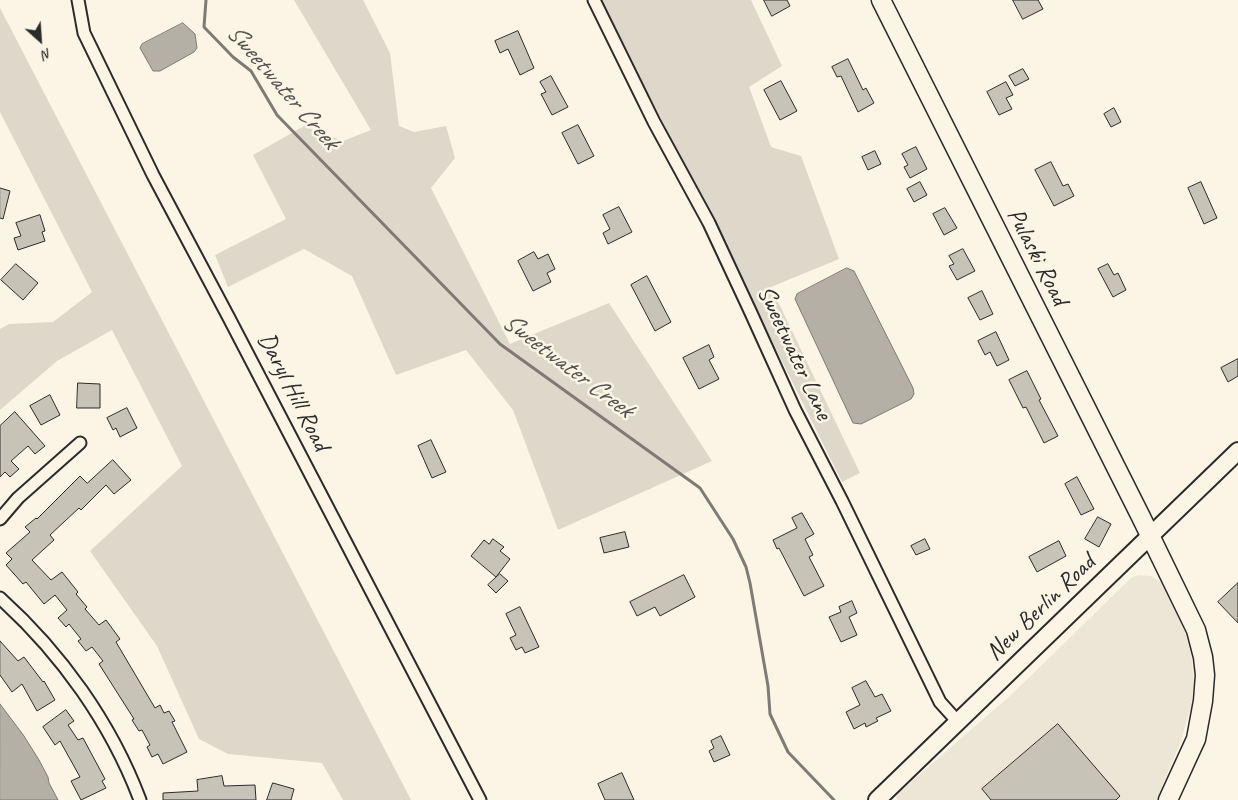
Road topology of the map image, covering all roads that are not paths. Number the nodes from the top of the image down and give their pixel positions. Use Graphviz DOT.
graph roads {
  1 [pos="78,0"];
  2 [pos="594,0"];
  3 [pos="881,0"];
  4 [pos="80,443"];
  5 [pos="1238,451"];
  6 [pos="0,519"];
  7 [pos="1151,535"];
  8 [pos="0,598"];
  9 [pos="958,722"];
  10 [pos="140,800"];
  11 [pos="480,800"];
  12 [pos="877,800"];
  13 [pos="1168,800"];
  1 -- 11 [label="street, Daryl Hill Road"];
  2 -- 9 [label="street, Sweetwater Lane"];
  3 -- 7 [label="main road, Pulaski Road"];
  4 -- 6 [label="street"];
  5 -- 7 [label="street, New Berlin Road"];
  7 -- 9 [label="street, New Berlin Road"];
  7 -- 13 [label="main road, Pulaski Road"];
  8 -- 10 [label="street"];
  9 -- 12 [label="street, New Berlin Road"];
}
